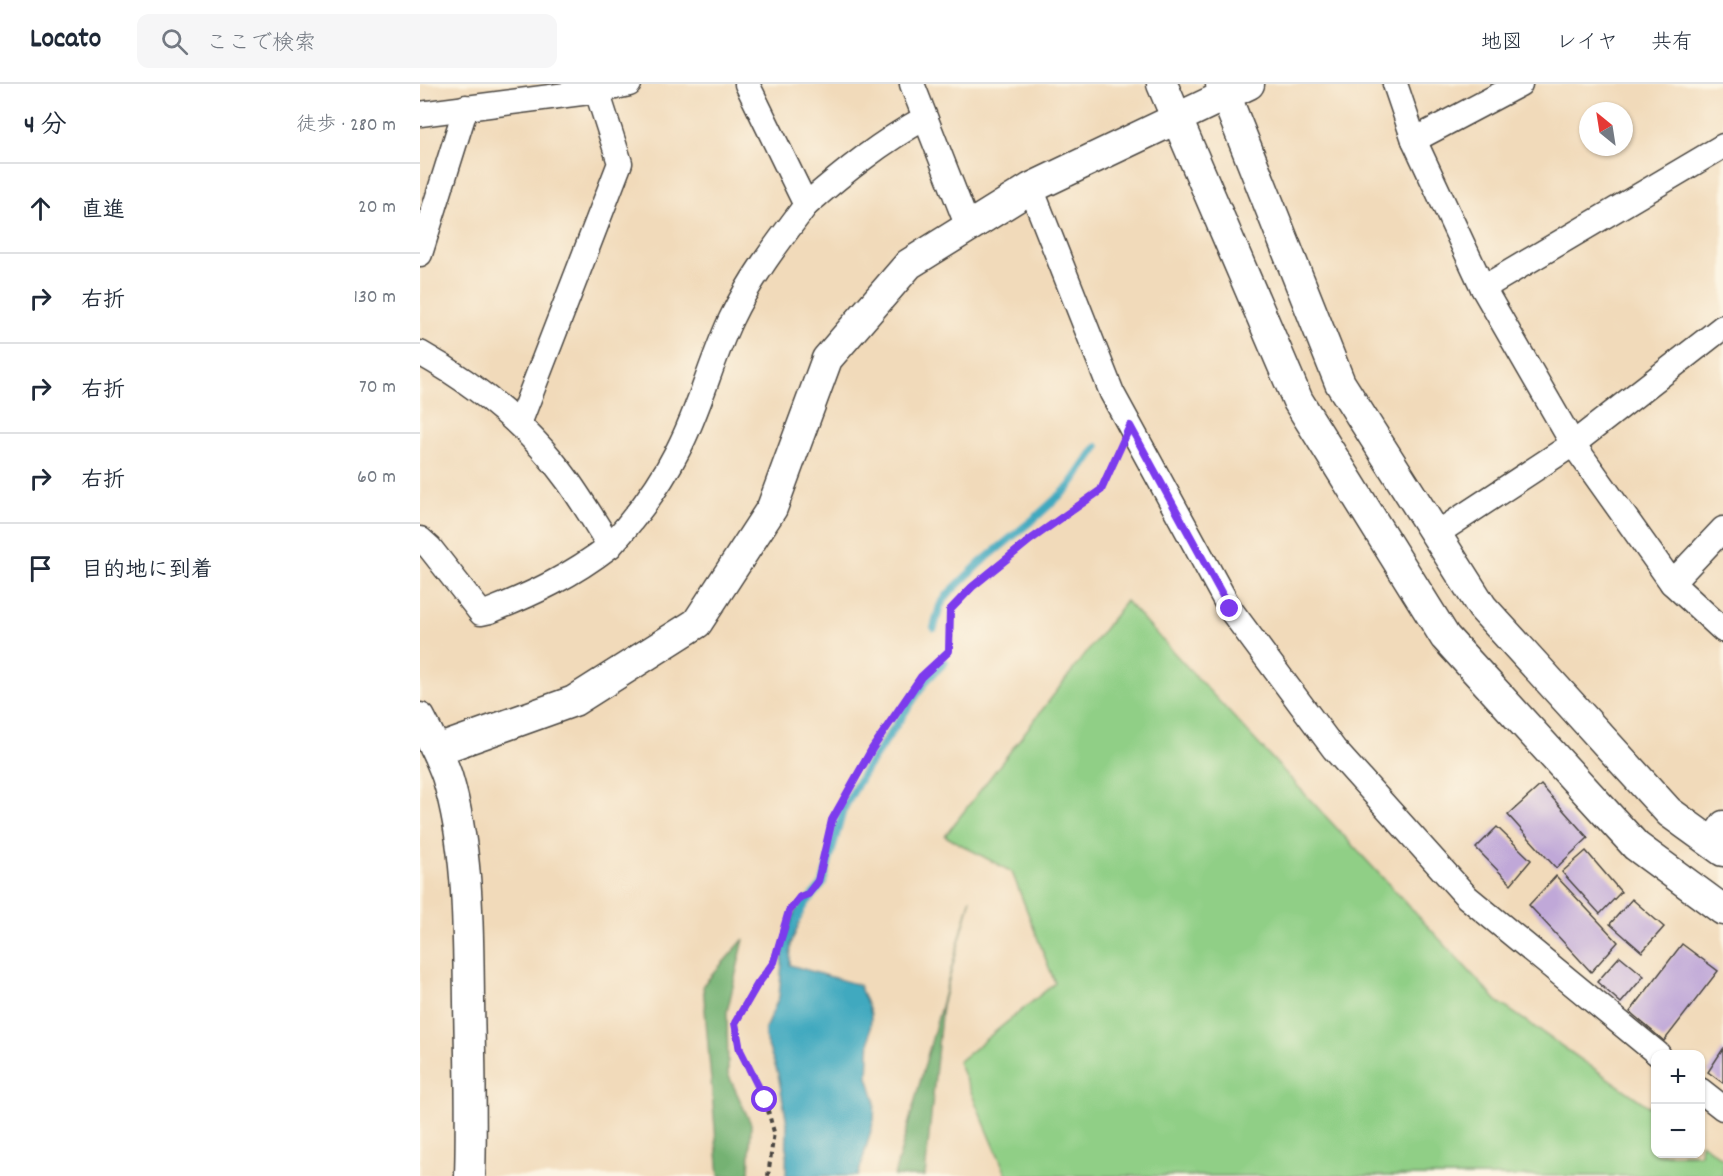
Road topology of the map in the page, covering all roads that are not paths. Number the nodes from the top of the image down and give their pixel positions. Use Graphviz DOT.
graph roads {
  1 [pos="629,84"];
  2 [pos="747,84"];
  3 [pos="912,84"];
  4 [pos="1162,84"];
  5 [pos="1395,84"];
  6 [pos="1520,84"];
  7 [pos="1232,88"];
  8 [pos="597,91"];
  9 [pos="466,107"];
  10 [pos="420,114"];
  11 [pos="925,118"];
  12 [pos="1176,118"];
  13 [pos="1414,140"];
  14 [pos="1723,146"];
  15 [pos="1031,188"];
  16 [pos="806,204"];
  17 [pos="968,227"];
  18 [pos="420,254"];
  19 [pos="1483,288"];
  20 [pos="1723,327"];
  21 [pos="420,353"];
  22 [pos="519,424"];
  23 [pos="1572,444"];
  24 [pos="1723,530"];
  25 [pos="1436,534"];
  26 [pos="420,539"];
  27 [pos="610,546"];
  28 [pos="1672,583"];
  29 [pos="1723,630"];
  30 [pos="420,718"];
  31 [pos="437,750"];
  32 [pos="1719,838"];
  33 [pos="1723,910"];
  34 [pos="1653,1050"];
  35 [pos="1705,1093"];
  36 [pos="1723,1108"];
  37 [pos="470,1176"];
  1 -- 8 [label="street"];
  2 -- 16 [label="street"];
  3 -- 11 [label="street"];
  4 -- 12 [label="street"];
  5 -- 13 [label="street"];
  6 -- 13 [label="street"];
  7 -- 12 [label="street"];
  7 -- 25 [label="street"];
  8 -- 9 [label="street"];
  8 -- 22 [label="street"];
  9 -- 10 [label="street"];
  9 -- 18 [label="street"];
  11 -- 16 [label="street"];
  11 -- 17 [label="street"];
  12 -- 15 [label="street"];
  12 -- 33 [label="street"];
  13 -- 19 [label="street"];
  14 -- 19 [label="street"];
  15 -- 17 [label="street"];
  15 -- 34 [label="street"];
  16 -- 27 [label="street"];
  17 -- 31 [label="street"];
  19 -- 23 [label="street"];
  20 -- 23 [label="street"];
  21 -- 22 [label="street"];
  22 -- 27 [label="street"];
  23 -- 25 [label="street"];
  23 -- 28 [label="street"];
  24 -- 28 [label="street"];
  25 -- 32 [label="street"];
  26 -- 27 [label="street"];
  28 -- 29 [label="street"];
  30 -- 31 [label="street"];
  31 -- 37 [label="street"];
  35 -- 36 [label="street"];
}
